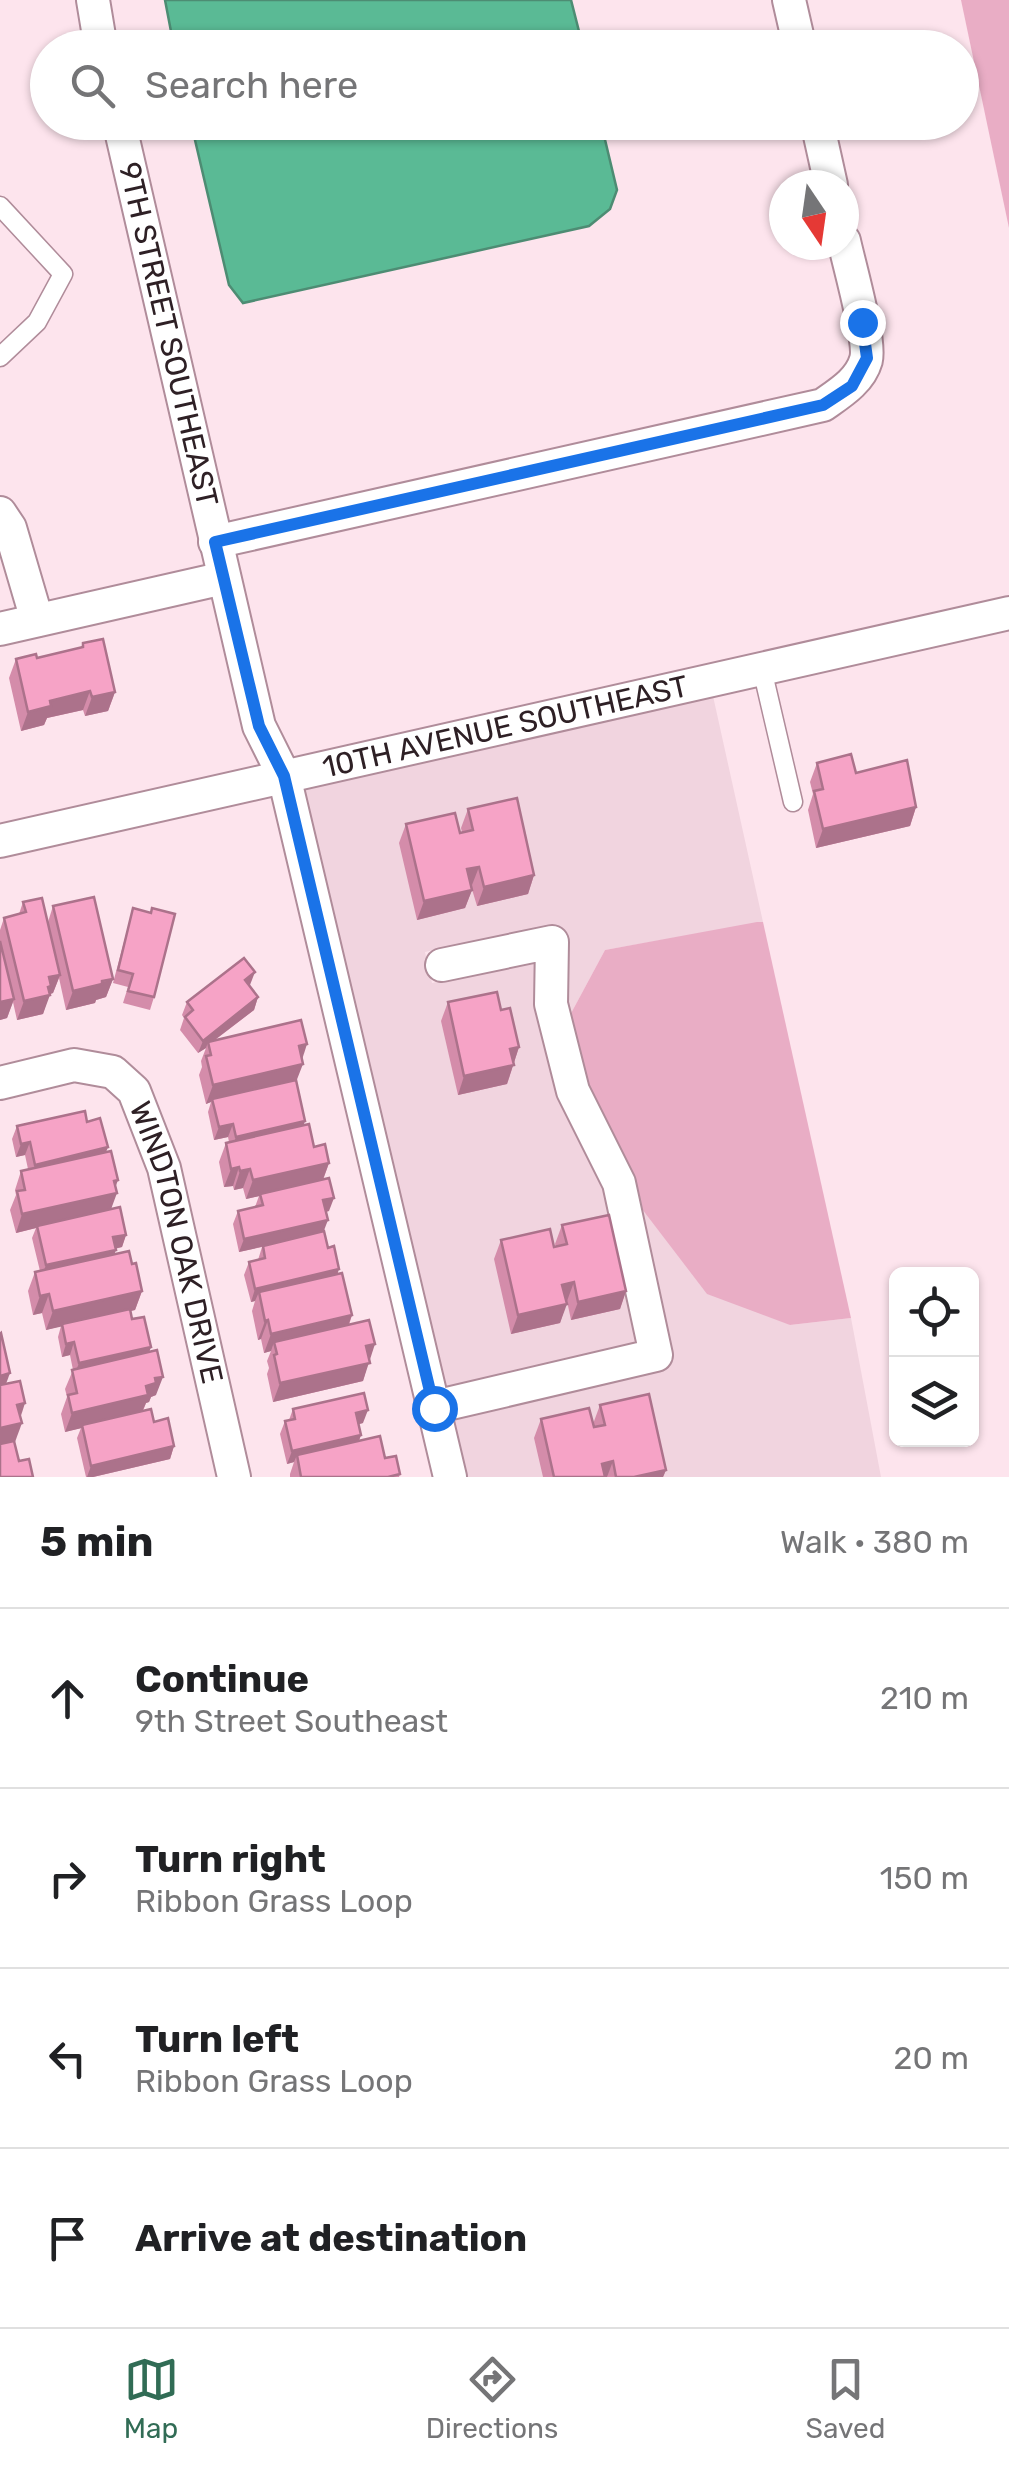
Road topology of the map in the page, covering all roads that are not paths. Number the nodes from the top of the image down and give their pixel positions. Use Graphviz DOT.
graph roads {
  1 [pos="93,0"];
  2 [pos="789,0"];
  3 [pos="98,30"];
  4 [pos="796,30"];
  5 [pos="122,140"];
  6 [pos="821,140"];
  7 [pos="828,170"];
  8 [pos="0,206"];
  9 [pos="848,260"];
  10 [pos="0,356"];
  11 [pos="0,513"];
  12 [pos="215,542"];
  13 [pos="224,578"];
  14 [pos="1009,613"];
  15 [pos="37,620"];
  16 [pos="0,629"];
  17 [pos="762,669"];
  18 [pos="284,776"];
  19 [pos="793,802"];
  20 [pos="0,841"];
  21 [pos="442,965"];
  22 [pos="0,1083"];
  23 [pos="434,1408"];
  24 [pos="234,1477"];
  25 [pos="450,1477"];
  1 -- 3 [label="street"];
  2 -- 4 [label="street"];
  5 -- 12 [label="street, 9TH STREET SOUTHEAST"];
  6 -- 7 [label="street"];
  8 -- 10 [label="lane"];
  9 -- 12 [label="street"];
  11 -- 15 [label="street"];
  12 -- 13 [label="street, 9TH STREET SOUTHEAST"];
  13 -- 15 [label="street"];
  13 -- 18 [label="street, 9TH STREET SOUTHEAST"];
  14 -- 17 [label="street, 10TH AVENUE SOUTHEAST"];
  15 -- 16 [label="street"];
  17 -- 18 [label="street, 10TH AVENUE SOUTHEAST"];
  17 -- 19 [label="lane"];
  18 -- 20 [label="street, 10TH AVENUE SOUTHEAST"];
  18 -- 23 [label="street, 9TH STREET SOUTHEAST"];
  21 -- 23 [label="street"];
  22 -- 24 [label="street, WINDTON OAK DRIVE"];
  23 -- 25 [label="street, 9TH STREET SOUTHEAST"];
}
